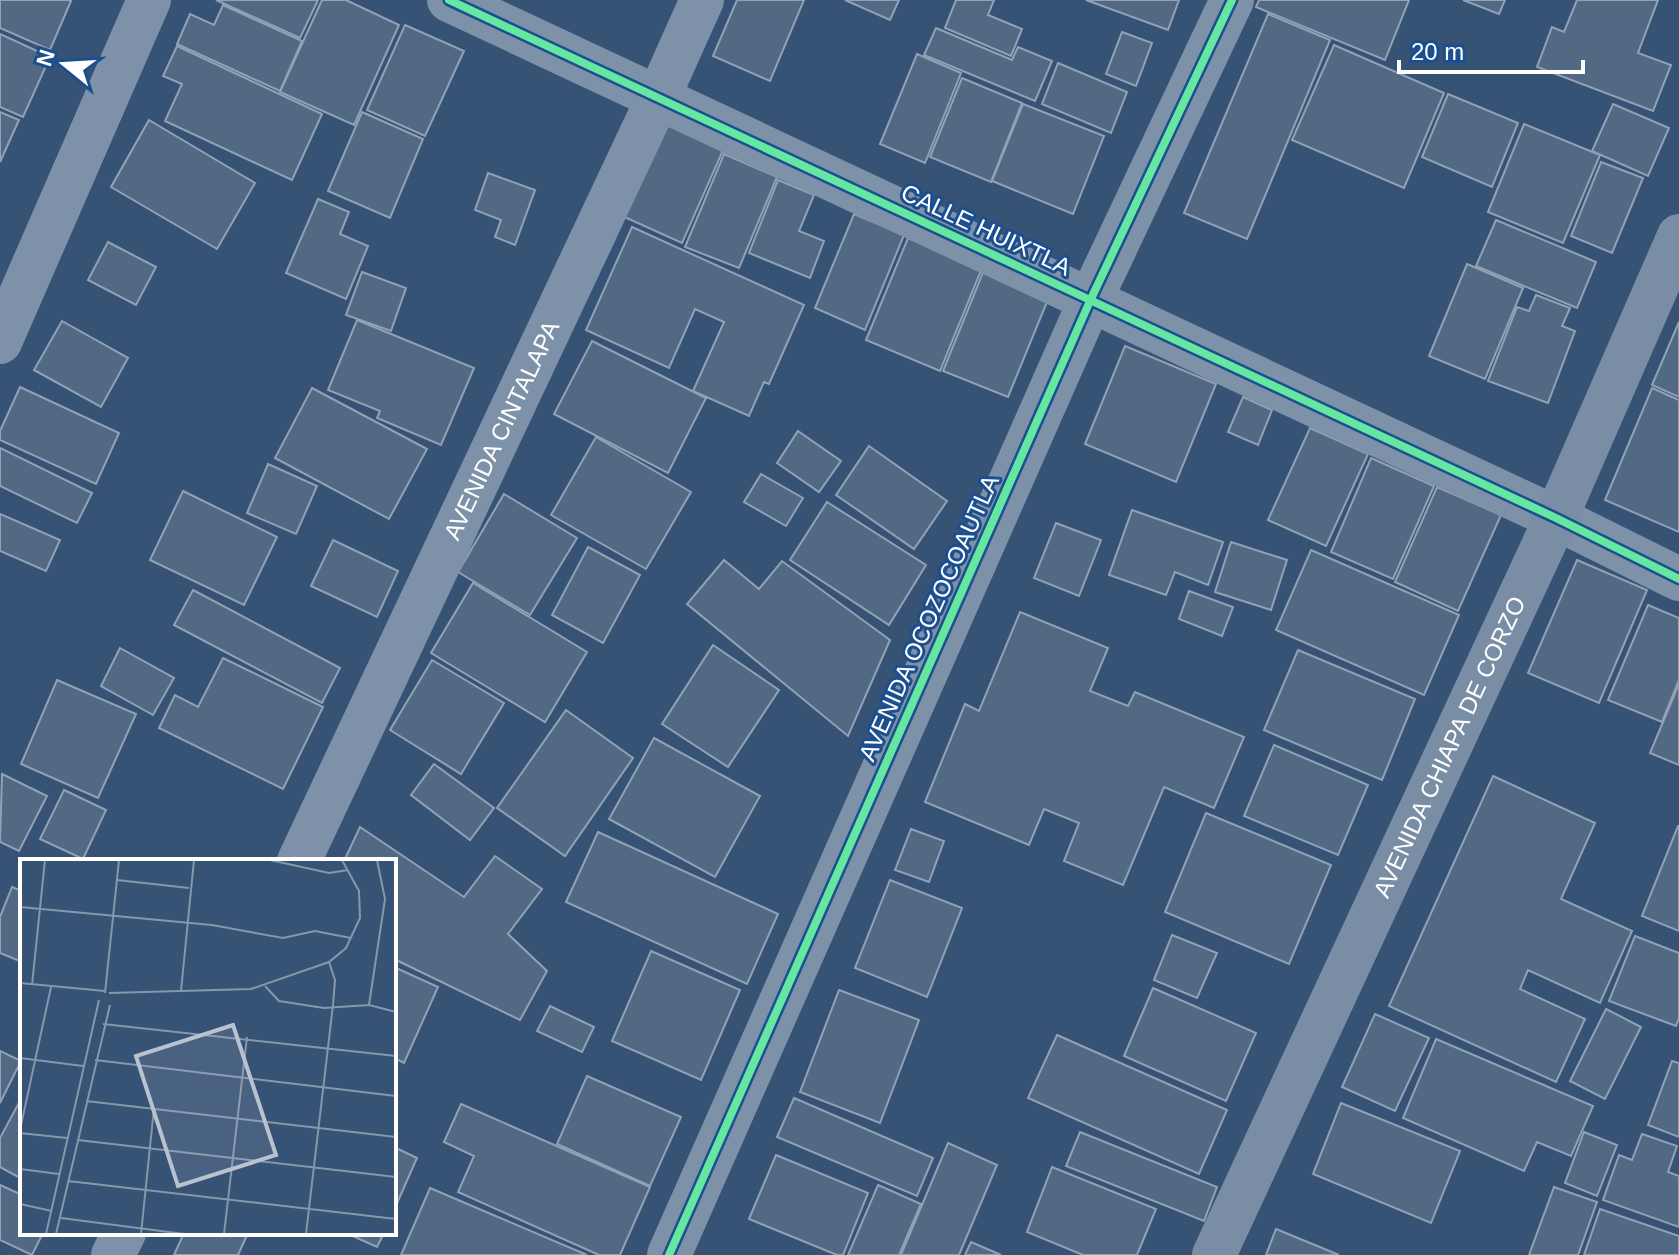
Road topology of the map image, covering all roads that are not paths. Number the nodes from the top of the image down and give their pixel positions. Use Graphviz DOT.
graph roads {
  1 [pos="149,0"];
  2 [pos="449,0"];
  3 [pos="702,0"];
  4 [pos="1232,0"];
  5 [pos="659,96"];
  6 [pos="1679,236"];
  7 [pos="1090,301"];
  8 [pos="0,342"];
  9 [pos="1556,518"];
  10 [pos="1679,579"];
  11 [pos="300,859"];
  12 [pos="123,1235"];
  13 [pos="678,1252"];
  14 [pos="113,1255"];
  15 [pos="1214,1255"];
  1 -- 8 [label="street"];
  2 -- 5 [label="street, CALLE HUIXTLA"];
  3 -- 5 [label="street, AVENIDA CINTALAPA"];
  4 -- 7 [label="street, AVENIDA OCOZOCOAUTLA"];
  5 -- 7 [label="street, CALLE HUIXTLA"];
  5 -- 11 [label="street, AVENIDA CINTALAPA"];
  6 -- 9 [label="street, AVENIDA CHIAPA DE CORZO"];
  7 -- 9 [label="street, CALLE HUIXTLA"];
  7 -- 13 [label="street, AVENIDA OCOZOCOAUTLA"];
  9 -- 10 [label="street, CALLE HUIXTLA"];
  9 -- 15 [label="street, AVENIDA CHIAPA DE CORZO"];
  12 -- 14 [label="street"];
}
